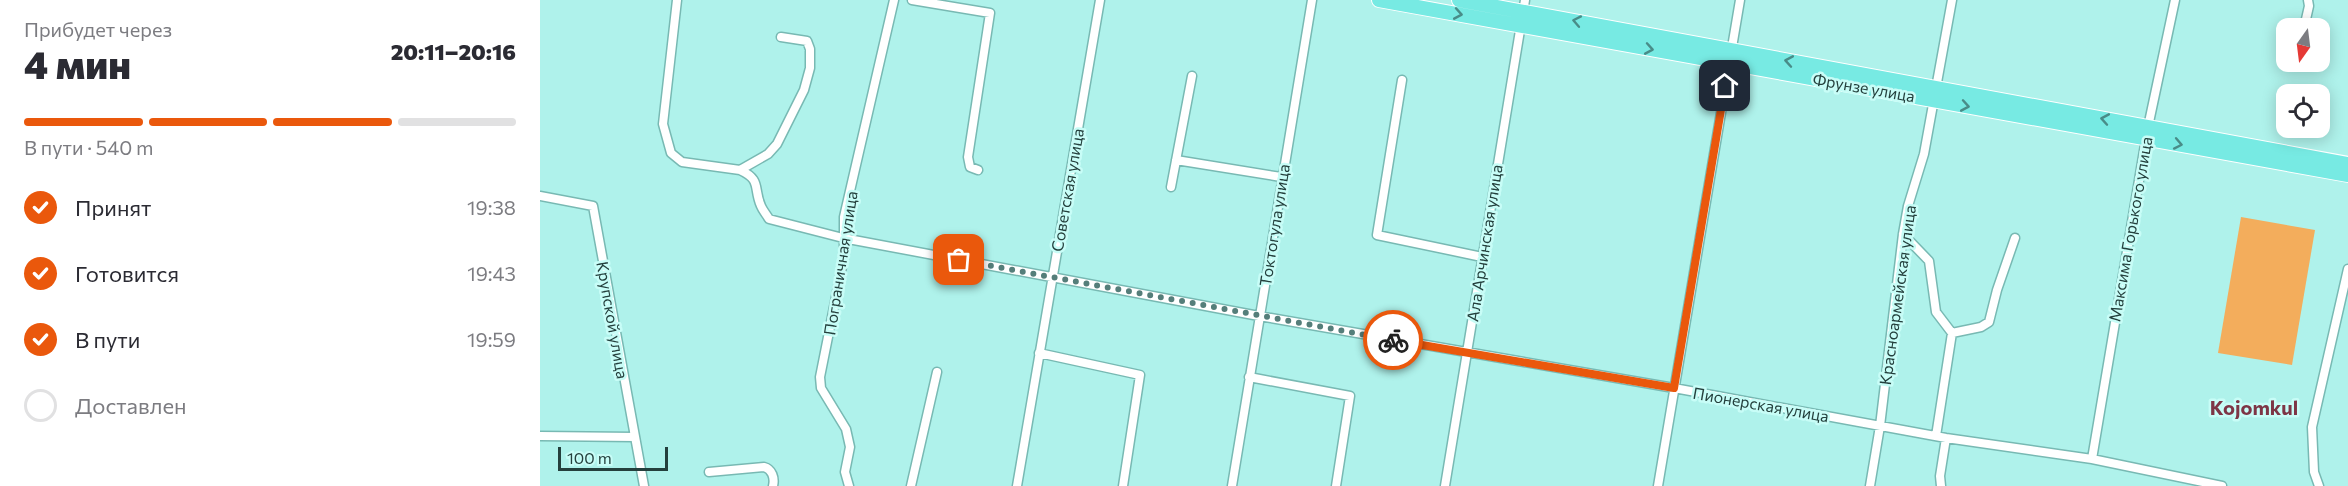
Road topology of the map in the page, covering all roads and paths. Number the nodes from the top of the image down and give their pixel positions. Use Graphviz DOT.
graph roads {
  1 [pos="677,0"];
  2 [pos="894,0"];
  3 [pos="912,0"];
  4 [pos="1100,0"];
  5 [pos="1312,0"];
  6 [pos="1379,0"];
  7 [pos="1459,0"];
  8 [pos="1740,0"];
  9 [pos="1952,0"];
  10 [pos="2175,0"];
  11 [pos="2308,0"];
  12 [pos="1522,12"];
  13 [pos="2306,18"];
  14 [pos="781,37"];
  15 [pos="1730,56"];
  16 [pos="1192,76"];
  17 [pos="1402,80"];
  18 [pos="1935,94"];
  19 [pos="2147,132"];
  20 [pos="1176,160"];
  21 [pos="2348,164"];
  22 [pos="740,170"];
  23 [pos="978,170"];
  24 [pos="2348,175"];
  25 [pos="1281,177"];
  26 [pos="1171,187"];
  27 [pos="540,196"];
  28 [pos="1903,234"];
  29 [pos="843,238"];
  30 [pos="2015,238"];
  31 [pos="1482,257"];
  32 [pos="2348,269"];
  33 [pos="1052,277"];
  34 [pos="1259,316"];
  35 [pos="1952,333"];
  36 [pos="1039,353"];
  37 [pos="1467,353"];
  38 [pos="937,372"];
  39 [pos="1249,377"];
  40 [pos="1674,388"];
  41 [pos="1880,426"];
  42 [pos="540,436"];
  43 [pos="1936,436"];
  44 [pos="635,437"];
  45 [pos="1946,438"];
  46 [pos="2092,459"];
  47 [pos="709,472"];
  48 [pos="645,486"];
  49 [pos="774,486"];
  50 [pos="849,486"];
  51 [pos="911,486"];
  52 [pos="1017,486"];
  53 [pos="1123,486"];
  54 [pos="1232,486"];
  55 [pos="1336,486"];
  56 [pos="1445,486"];
  57 [pos="1658,486"];
  58 [pos="1870,486"];
  59 [pos="1941,486"];
  60 [pos="2222,486"];
  61 [pos="2319,486"];
  1 -- 22 [label="street"];
  2 -- 29 [label="street, Пограничная улица"];
  3 -- 23 [label="street"];
  4 -- 33 [label="street, Советская улица"];
  5 -- 25 [label="street, Токтогула улица"];
  6 -- 12 [label="main road, Фрунзе улица, one-way"];
  7 -- 12 [label="main road, Фрунзе улица"];
  8 -- 15 [label="street"];
  9 -- 18 [label="street, Красноармейская улица"];
  10 -- 19 [label="street, Максима Горького улица"];
  11 -- 13 [label="street"];
  12 -- 15 [label="main road, Фрунзе улица"];
  12 -- 31 [label="street, Ала Арчинская улица"];
  14 -- 22 [label="street"];
  15 -- 18 [label="main road, Фрунзе улица"];
  15 -- 40 [label="street"];
  16 -- 20 [label="street"];
  17 -- 31 [label="street"];
  18 -- 19 [label="main road, Фрунзе улица"];
  18 -- 28 [label="street, Красноармейская улица"];
  19 -- 21 [label="main road, Фрунзе улица"];
  19 -- 24 [label="main road, Фрунзе улица, one-way"];
  19 -- 46 [label="street, Максима Горького улица"];
  20 -- 25 [label="street"];
  20 -- 26 [label="street"];
  22 -- 29 [label="street, Пионерская улица"];
  25 -- 34 [label="street, Токтогула улица"];
  27 -- 44 [label="street, Крупской улица"];
  28 -- 35 [label="street"];
  28 -- 41 [label="street, Красноармейская улица"];
  29 -- 33 [label="street, Пионерская улица"];
  29 -- 50 [label="street, Пограничная улица"];
  30 -- 35 [label="street"];
  31 -- 37 [label="street, Ала Арчинская улица"];
  32 -- 61 [label="street"];
  33 -- 34 [label="street, Пионерская улица"];
  33 -- 36 [label="street, Советская улица"];
  34 -- 37 [label="street, Пионерская улица"];
  34 -- 39 [label="street, Токтогула улица"];
  35 -- 43 [label="street"];
  36 -- 52 [label="street, Советская улица"];
  36 -- 53 [label="street"];
  37 -- 40 [label="street, Пионерская улица"];
  37 -- 56 [label="street, Ала Арчинская улица"];
  38 -- 51 [label="street"];
  39 -- 54 [label="street, Токтогула улица"];
  39 -- 55 [label="street"];
  40 -- 41 [label="street, Пионерская улица"];
  40 -- 57 [label="street"];
  41 -- 43 [label="street, Пионерская улица"];
  41 -- 58 [label="street, Красноармейская улица"];
  42 -- 44 [label="street"];
  43 -- 45 [label="street, Пионерская улица"];
  44 -- 48 [label="street, Крупской улица"];
  45 -- 46 [label="street, Пионерская улица"];
  45 -- 59 [label="street"];
  46 -- 60 [label="street, Пионерская улица"];
  47 -- 49 [label="street"];
}
